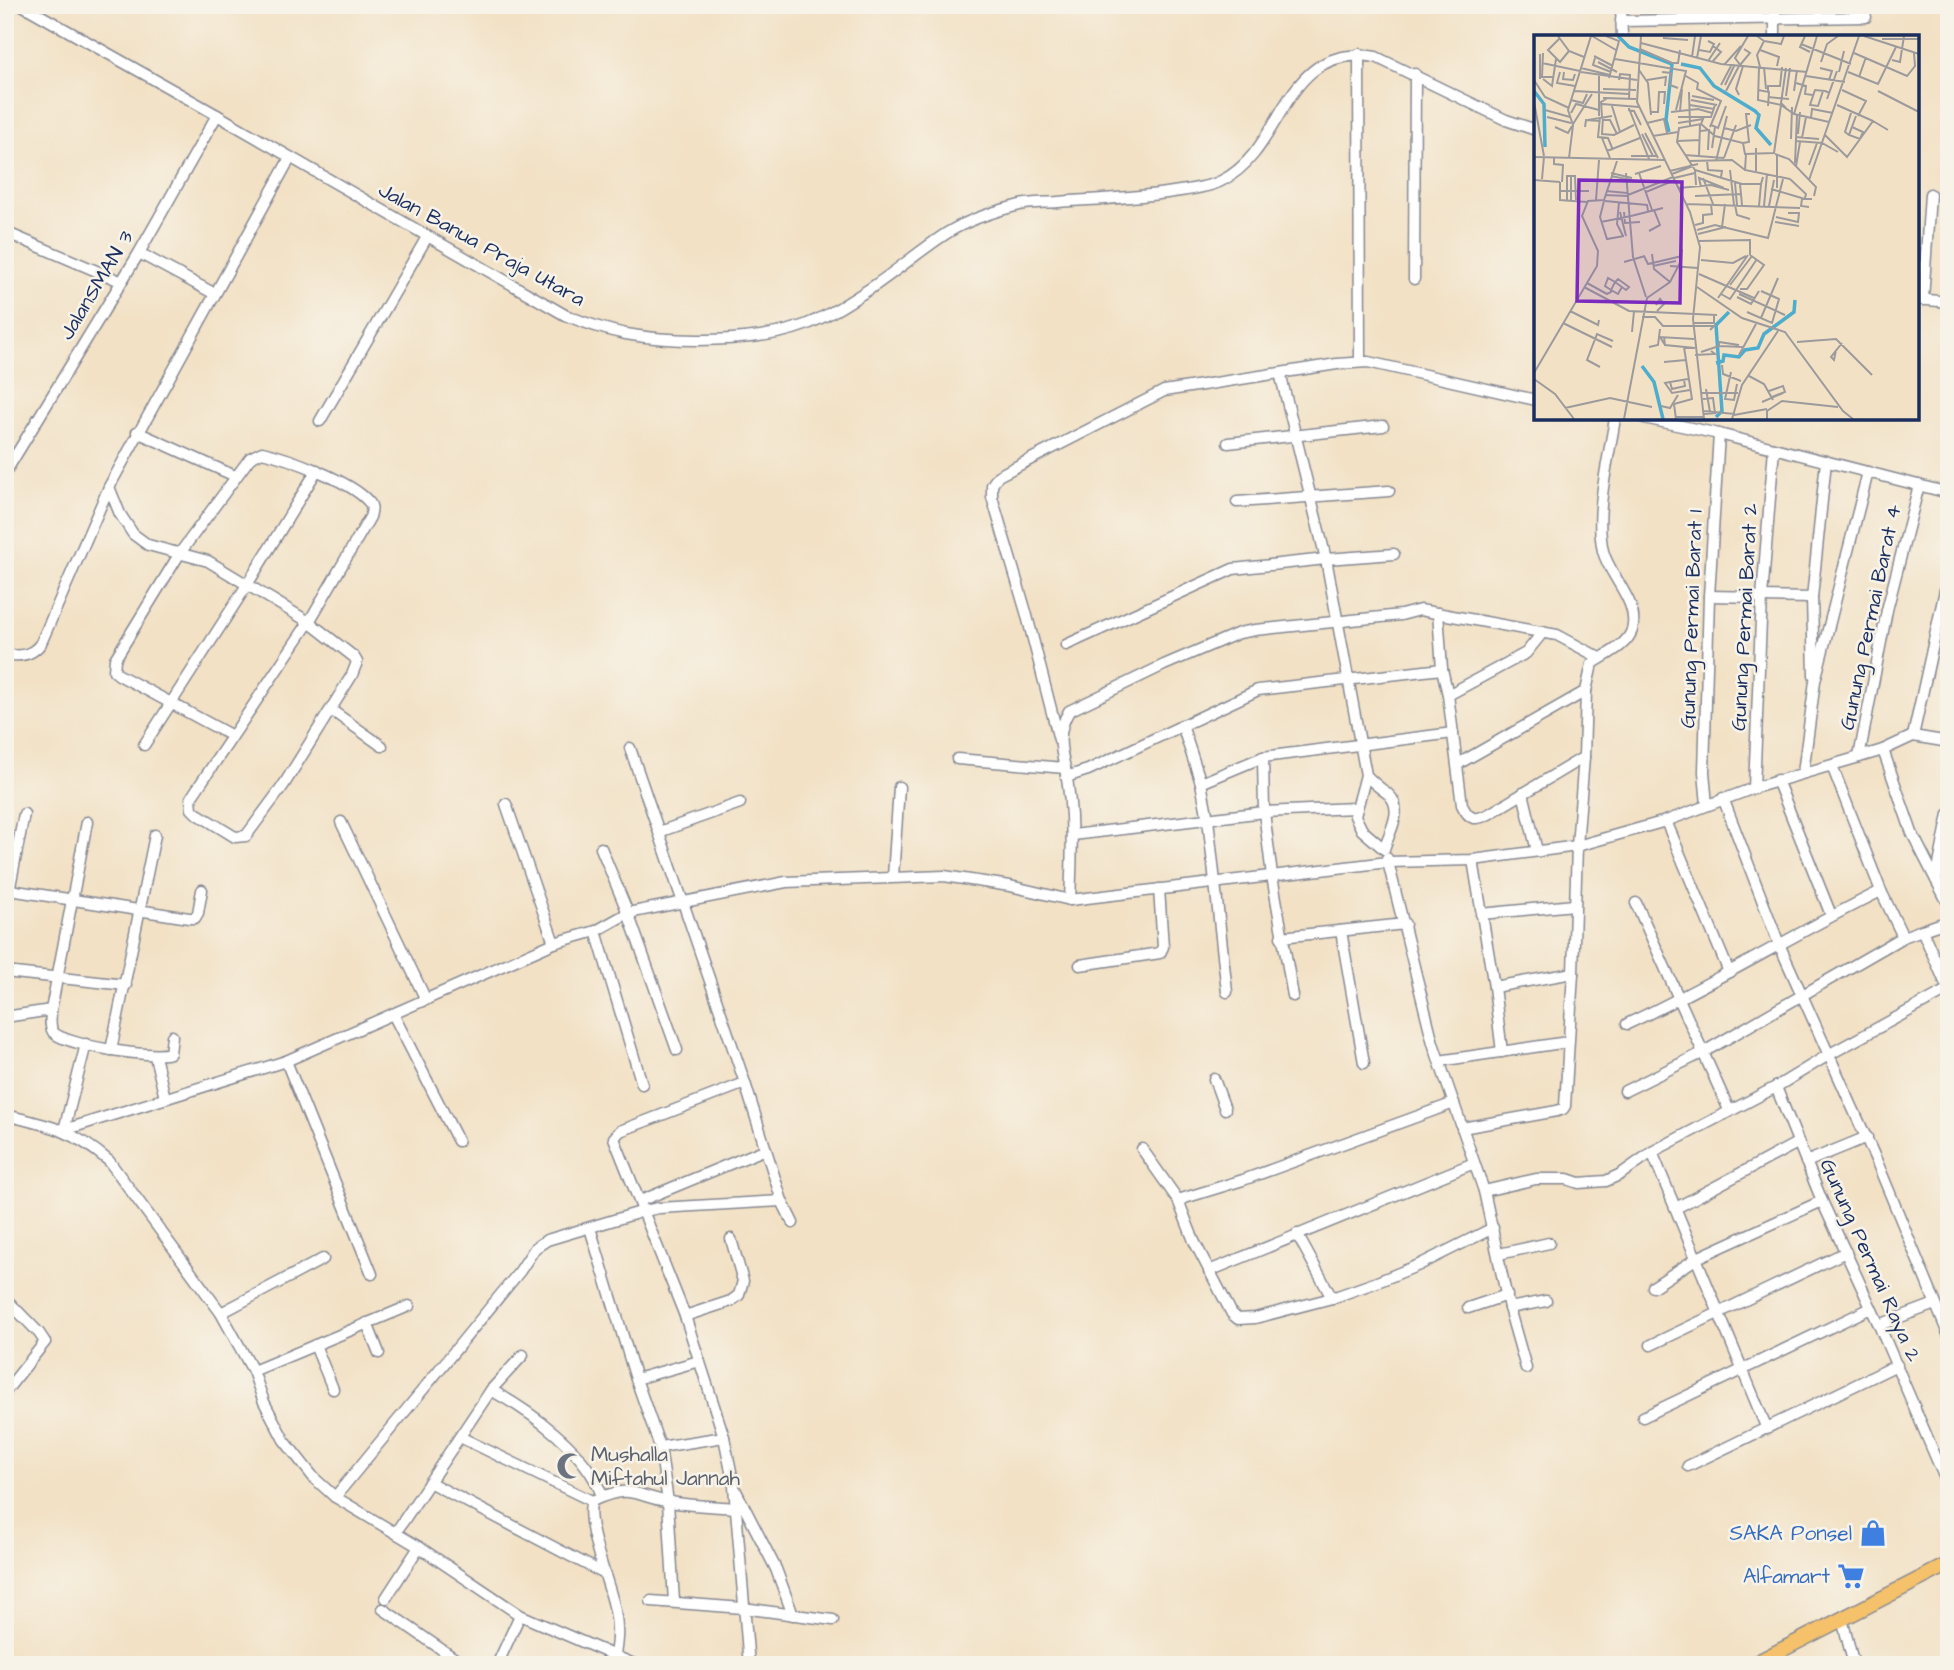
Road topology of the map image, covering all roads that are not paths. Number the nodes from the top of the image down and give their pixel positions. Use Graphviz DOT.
graph roads {
  1 [pos="22,5"];
  2 [pos="1621,5"];
  3 [pos="1775,5"];
  4 [pos="1866,17"];
  5 [pos="1775,19"];
  6 [pos="1621,22"];
  7 [pos="1622,35"];
  8 [pos="1775,35"];
  9 [pos="1359,54"];
  10 [pos="1415,75"];
  11 [pos="217,115"];
  12 [pos="1534,129"];
  13 [pos="290,158"];
  14 [pos="1930,194"];
  15 [pos="5,232"];
  16 [pos="428,237"];
  17 [pos="139,253"];
  18 [pos="1414,279"];
  19 [pos="120,281"];
  20 [pos="215,294"];
  21 [pos="1920,299"];
  22 [pos="1949,302"];
  23 [pos="1360,362"];
  24 [pos="1280,373"];
  25 [pos="1534,400"];
  26 [pos="1615,420"];
  27 [pos="1653,420"];
  28 [pos="320,421"];
  29 [pos="1383,426"];
  30 [pos="137,432"];
  31 [pos="1719,434"];
  32 [pos="1295,436"];
  33 [pos="1228,443"];
  34 [pos="1774,448"];
  35 [pos="1826,461"];
  36 [pos="317,470"];
  37 [pos="1868,472"];
  38 [pos="5,473"];
  39 [pos="235,476"];
  40 [pos="1919,485"];
  41 [pos="109,487"];
  42 [pos="1389,491"];
  43 [pos="1949,493"];
  44 [pos="1311,497"];
  45 [pos="1237,502"];
  46 [pos="180,553"];
  47 [pos="1394,554"];
  48 [pos="1326,559"];
  49 [pos="1949,572"];
  50 [pos="247,585"];
  51 [pos="1709,596"];
  52 [pos="1762,597"];
  53 [pos="1812,598"];
  54 [pos="1438,613"];
  55 [pos="1337,620"];
  56 [pos="309,622"];
  57 [pos="1543,632"];
  58 [pos="1066,645"];
  59 [pos="5,654"];
  60 [pos="1600,658"];
  61 [pos="1441,670"];
  62 [pos="1348,680"];
  63 [pos="1815,681"];
  64 [pos="1586,691"];
  65 [pos="1448,695"];
  66 [pos="172,703"];
  67 [pos="331,710"];
  68 [pos="1182,725"];
  69 [pos="1453,733"];
  70 [pos="232,736"];
  71 [pos="1913,736"];
  72 [pos="1059,740"];
  73 [pos="1949,742"];
  74 [pos="144,745"];
  75 [pos="1360,745"];
  76 [pos="382,746"];
  77 [pos="631,748"];
  78 [pos="1883,750"];
  79 [pos="1263,757"];
  80 [pos="1584,757"];
  81 [pos="1859,757"];
  82 [pos="957,759"];
  83 [pos="1458,764"];
  84 [pos="1832,766"];
  85 [pos="1065,773"];
  86 [pos="1803,773"];
  87 [pos="1366,775"];
  88 [pos="1777,780"];
  89 [pos="1201,783"];
  90 [pos="899,787"];
  91 [pos="1754,788"];
  92 [pos="1523,793"];
  93 [pos="1723,798"];
  94 [pos="740,803"];
  95 [pos="506,804"];
  96 [pos="1707,805"];
  97 [pos="1355,808"];
  98 [pos="1264,813"];
  99 [pos="24,814"];
  100 [pos="1949,814"];
  101 [pos="1208,819"];
  102 [pos="341,821"];
  103 [pos="1666,821"];
  104 [pos="87,822"];
  105 [pos="659,832"];
  106 [pos="155,835"];
  107 [pos="1073,835"];
  108 [pos="1577,846"];
  109 [pos="601,848"];
  110 [pos="1384,849"];
  111 [pos="1537,851"];
  112 [pos="1473,860"];
  113 [pos="1388,862"];
  114 [pos="1944,863"];
  115 [pos="1272,876"];
  116 [pos="893,877"];
  117 [pos="1936,880"];
  118 [pos="1214,883"];
  119 [pos="1159,889"];
  120 [pos="10,890"];
  121 [pos="202,890"];
  122 [pos="1881,891"];
  123 [pos="1070,900"];
  124 [pos="72,901"];
  125 [pos="683,902"];
  126 [pos="1636,903"];
  127 [pos="1574,905"];
  128 [pos="1949,905"];
  129 [pos="140,911"];
  130 [pos="5,912"];
  131 [pos="628,913"];
  132 [pos="1481,914"];
  133 [pos="1831,915"];
  134 [pos="1949,921"];
  135 [pos="1405,924"];
  136 [pos="1922,930"];
  137 [pos="596,931"];
  138 [pos="1341,931"];
  139 [pos="1281,937"];
  140 [pos="1903,937"];
  141 [pos="554,943"];
  142 [pos="1779,944"];
  143 [pos="1080,965"];
  144 [pos="5,972"];
  145 [pos="1729,972"];
  146 [pos="1573,974"];
  147 [pos="58,977"];
  148 [pos="126,985"];
  149 [pos="1494,987"];
  150 [pos="1948,989"];
  151 [pos="1227,992"];
  152 [pos="1804,995"];
  153 [pos="1293,996"];
  154 [pos="425,1000"];
  155 [pos="1679,1000"];
  156 [pos="51,1010"];
  157 [pos="393,1014"];
  158 [pos="5,1017"];
  159 [pos="1627,1024"];
  160 [pos="172,1035"];
  161 [pos="1568,1042"];
  162 [pos="86,1044"];
  163 [pos="111,1050"];
  164 [pos="677,1050"];
  165 [pos="1502,1052"];
  166 [pos="1702,1053"];
  167 [pos="1830,1054"];
  168 [pos="155,1056"];
  169 [pos="286,1061"];
  170 [pos="1439,1061"];
  171 [pos="1364,1063"];
  172 [pos="1214,1079"];
  173 [pos="745,1083"];
  174 [pos="642,1084"];
  175 [pos="1776,1087"];
  176 [pos="1625,1090"];
  177 [pos="165,1098"];
  178 [pos="1454,1103"];
  179 [pos="1225,1109"];
  180 [pos="1729,1110"];
  181 [pos="5,1115"];
  182 [pos="1462,1128"];
  183 [pos="64,1130"];
  184 [pos="1867,1137"];
  185 [pos="458,1141"];
  186 [pos="1797,1143"];
  187 [pos="766,1149"];
  188 [pos="1142,1149"];
  189 [pos="1653,1152"];
  190 [pos="1806,1162"];
  191 [pos="1474,1163"];
  192 [pos="1484,1191"];
  193 [pos="1178,1200"];
  194 [pos="1822,1200"];
  195 [pos="782,1201"];
  196 [pos="642,1206"];
  197 [pos="1676,1208"];
  198 [pos="793,1223"];
  199 [pos="590,1228"];
  200 [pos="1493,1228"];
  201 [pos="1297,1234"];
  202 [pos="730,1239"];
  203 [pos="1549,1243"];
  204 [pos="1846,1252"];
  205 [pos="1499,1254"];
  206 [pos="1697,1258"];
  207 [pos="323,1259"];
  208 [pos="1209,1271"];
  209 [pos="372,1274"];
  210 [pos="1653,1287"];
  211 [pos="1507,1295"];
  212 [pos="5,1298"];
  213 [pos="1332,1298"];
  214 [pos="1546,1301"];
  215 [pos="1936,1304"];
  216 [pos="409,1306"];
  217 [pos="1871,1307"];
  218 [pos="1468,1308"];
  219 [pos="1509,1308"];
  220 [pos="1719,1311"];
  221 [pos="221,1313"];
  222 [pos="685,1316"];
  223 [pos="367,1323"];
  224 [pos="1879,1325"];
  225 [pos="1949,1336"];
  226 [pos="315,1345"];
  227 [pos="1650,1345"];
  228 [pos="379,1353"];
  229 [pos="523,1355"];
  230 [pos="699,1361"];
  231 [pos="1897,1365"];
  232 [pos="1526,1368"];
  233 [pos="1742,1369"];
  234 [pos="253,1371"];
  235 [pos="636,1379"];
  236 [pos="333,1389"];
  237 [pos="491,1390"];
  238 [pos="5,1392"];
  239 [pos="1643,1417"];
  240 [pos="1767,1429"];
  241 [pos="460,1437"];
  242 [pos="724,1437"];
  243 [pos="660,1447"];
  244 [pos="1688,1466"];
  245 [pos="429,1482"];
  246 [pos="734,1486"];
  247 [pos="1949,1488"];
  248 [pos="335,1497"];
  249 [pos="597,1498"];
  250 [pos="668,1502"];
  251 [pos="736,1508"];
  252 [pos="396,1532"];
  253 [pos="419,1546"];
  254 [pos="1949,1564"];
  255 [pos="603,1573"];
  256 [pos="650,1601"];
  257 [pos="674,1602"];
  258 [pos="743,1608"];
  259 [pos="520,1615"];
  260 [pos="793,1615"];
  261 [pos="1842,1619"];
  262 [pos="833,1620"];
  263 [pos="614,1660"];
  264 [pos="464,1665"];
  265 [pos="497,1665"];
  266 [pos="636,1665"];
  267 [pos="750,1665"];
  268 [pos="1752,1665"];
  269 [pos="1854,1665"];
  1 -- 11 [label="street, Jalan Banua Praja Utara"];
  2 -- 6 [label="street"];
  3 -- 5 [label="street"];
  4 -- 5 [label="street"];
  5 -- 6 [label="street"];
  5 -- 8 [label="street"];
  6 -- 7 [label="street"];
  9 -- 10 [label="street"];
  9 -- 16 [label="street, Jalan Banua Praja Utara"];
  9 -- 23 [label="street"];
  10 -- 12 [label="street"];
  10 -- 18 [label="street"];
  11 -- 13 [label="street, Jalan Banua Praja Utara"];
  11 -- 17 [label="street, JalanSMAN 3"];
  13 -- 16 [label="street, Jalan Banua Praja Utara"];
  13 -- 20 [label="street"];
  14 -- 21 [label="street"];
  15 -- 19 [label="street"];
  16 -- 28 [label="street"];
  17 -- 19 [label="street, JalanSMAN 3"];
  17 -- 20 [label="street"];
  19 -- 38 [label="street, JalanSMAN 3"];
  20 -- 30 [label="street"];
  21 -- 22 [label="street"];
  23 -- 24 [label="street"];
  23 -- 25 [label="street"];
  24 -- 32 [label="street"];
  24 -- 72 [label="street"];
  26 -- 60 [label="street"];
  27 -- 31 [label="street"];
  29 -- 32 [label="street"];
  30 -- 39 [label="street"];
  30 -- 41 [label="street"];
  31 -- 34 [label="street"];
  31 -- 51 [label="street, Gunung Permai Barat 1"];
  32 -- 33 [label="street"];
  32 -- 44 [label="street"];
  34 -- 35 [label="street"];
  34 -- 52 [label="street, Gunung Permai Barat 2"];
  35 -- 37 [label="street"];
  35 -- 53 [label="street"];
  36 -- 39 [label="street"];
  36 -- 50 [label="street"];
  36 -- 56 [label="street"];
  37 -- 40 [label="street"];
  37 -- 63 [label="street"];
  39 -- 46 [label="street"];
  40 -- 43 [label="street"];
  40 -- 81 [label="street, Gunung Permai Barat 4"];
  41 -- 46 [label="street"];
  41 -- 59 [label="street"];
  42 -- 44 [label="street"];
  44 -- 45 [label="street"];
  44 -- 48 [label="street"];
  46 -- 50 [label="street"];
  46 -- 66 [label="street"];
  47 -- 48 [label="street"];
  48 -- 55 [label="street"];
  48 -- 58 [label="street"];
  49 -- 71 [label="street"];
  50 -- 56 [label="street"];
  50 -- 66 [label="street"];
  51 -- 52 [label="street"];
  51 -- 96 [label="street, Gunung Permai Barat 1"];
  52 -- 53 [label="street"];
  52 -- 91 [label="street, Gunung Permai Barat 2"];
  53 -- 63 [label="street"];
  54 -- 55 [label="street"];
  54 -- 57 [label="street"];
  54 -- 61 [label="street"];
  55 -- 62 [label="street"];
  55 -- 72 [label="street"];
  56 -- 67 [label="street"];
  56 -- 70 [label="street"];
  57 -- 60 [label="street"];
  57 -- 65 [label="street"];
  60 -- 64 [label="street"];
  61 -- 62 [label="street"];
  61 -- 65 [label="street"];
  62 -- 68 [label="street"];
  62 -- 75 [label="street"];
  63 -- 86 [label="street"];
  64 -- 80 [label="street"];
  64 -- 83 [label="street"];
  65 -- 69 [label="street"];
  66 -- 70 [label="street"];
  66 -- 74 [label="street"];
  67 -- 70 [label="street"];
  67 -- 76 [label="street"];
  68 -- 85 [label="street"];
  68 -- 89 [label="street"];
  69 -- 75 [label="street"];
  69 -- 83 [label="street"];
  71 -- 73 [label="street"];
  71 -- 78 [label="street"];
  72 -- 85 [label="street"];
  75 -- 79 [label="street"];
  75 -- 87 [label="street"];
  77 -- 105 [label="street"];
  78 -- 81 [label="street"];
  78 -- 117 [label="street"];
  79 -- 89 [label="street"];
  79 -- 98 [label="street"];
  80 -- 92 [label="street"];
  80 -- 108 [label="street"];
  81 -- 84 [label="street"];
  82 -- 85 [label="street"];
  83 -- 92 [label="street"];
  84 -- 86 [label="street"];
  84 -- 122 [label="street"];
  85 -- 107 [label="street"];
  86 -- 88 [label="street"];
  87 -- 97 [label="street"];
  87 -- 110 [label="street"];
  88 -- 91 [label="street"];
  88 -- 133 [label="street"];
  89 -- 101 [label="street"];
  90 -- 116 [label="street"];
  91 -- 93 [label="street"];
  92 -- 111 [label="street"];
  93 -- 96 [label="street"];
  93 -- 142 [label="street"];
  94 -- 105 [label="street"];
  95 -- 141 [label="street"];
  96 -- 103 [label="street"];
  97 -- 98 [label="street"];
  97 -- 110 [label="street"];
  98 -- 101 [label="street"];
  98 -- 115 [label="street"];
  99 -- 120 [label="street"];
  100 -- 114 [label="street"];
  101 -- 107 [label="street"];
  101 -- 118 [label="street"];
  102 -- 154 [label="street"];
  103 -- 108 [label="street"];
  103 -- 145 [label="street"];
  104 -- 124 [label="street"];
  105 -- 125 [label="street"];
  106 -- 129 [label="street"];
  107 -- 123 [label="street"];
  108 -- 111 [label="street"];
  108 -- 127 [label="street"];
  109 -- 131 [label="street"];
  110 -- 113 [label="street"];
  111 -- 112 [label="street"];
  112 -- 113 [label="street"];
  112 -- 132 [label="street"];
  113 -- 115 [label="street"];
  113 -- 135 [label="street"];
  114 -- 117 [label="street"];
  115 -- 118 [label="street"];
  115 -- 139 [label="street"];
  116 -- 123 [label="street"];
  116 -- 125 [label="street"];
  117 -- 128 [label="street"];
  118 -- 119 [label="street"];
  118 -- 151 [label="street"];
  119 -- 123 [label="street"];
  119 -- 143 [label="street"];
  120 -- 124 [label="street"];
  120 -- 130 [label="street"];
  121 -- 129 [label="street"];
  122 -- 133 [label="street"];
  122 -- 140 [label="street"];
  124 -- 129 [label="street"];
  124 -- 147 [label="street"];
  125 -- 131 [label="street"];
  125 -- 173 [label="street"];
  126 -- 155 [label="street"];
  127 -- 132 [label="street"];
  127 -- 146 [label="street"];
  129 -- 148 [label="street"];
  131 -- 137 [label="street"];
  131 -- 164 [label="street"];
  132 -- 149 [label="street"];
  133 -- 142 [label="street"];
  134 -- 136 [label="street"];
  135 -- 138 [label="street"];
  135 -- 170 [label="street"];
  136 -- 140 [label="street"];
  136 -- 150 [label="street"];
  137 -- 141 [label="street"];
  137 -- 174 [label="street"];
  138 -- 139 [label="street"];
  138 -- 171 [label="street"];
  139 -- 153 [label="street"];
  140 -- 152 [label="street"];
  141 -- 154 [label="street"];
  142 -- 145 [label="street"];
  142 -- 152 [label="street"];
  144 -- 147 [label="street"];
  145 -- 155 [label="street"];
  146 -- 149 [label="street"];
  146 -- 161 [label="street"];
  147 -- 148 [label="street"];
  147 -- 156 [label="street"];
  148 -- 163 [label="street"];
  149 -- 165 [label="street"];
  150 -- 167 [label="street"];
  152 -- 166 [label="street"];
  152 -- 167 [label="street"];
  154 -- 157 [label="street"];
  155 -- 159 [label="street"];
  155 -- 166 [label="street"];
  156 -- 158 [label="street"];
  156 -- 162 [label="street"];
  157 -- 169 [label="street"];
  157 -- 185 [label="street"];
  160 -- 168 [label="street"];
  161 -- 165 [label="street"];
  161 -- 182 [label="street"];
  162 -- 163 [label="street"];
  162 -- 183 [label="street"];
  163 -- 168 [label="street"];
  165 -- 170 [label="street"];
  166 -- 176 [label="street"];
  166 -- 180 [label="street"];
  167 -- 175 [label="street"];
  167 -- 184 [label="street"];
  168 -- 177 [label="street"];
  169 -- 177 [label="street"];
  169 -- 209 [label="street"];
  170 -- 178 [label="street"];
  172 -- 179 [label="street"];
  173 -- 187 [label="street"];
  173 -- 196 [label="street"];
  175 -- 180 [label="street"];
  175 -- 186 [label="street, Gunung Permai Raya 2"];
  177 -- 183 [label="street"];
  178 -- 182 [label="street"];
  178 -- 193 [label="street"];
  180 -- 189 [label="street"];
  181 -- 183 [label="street"];
  182 -- 191 [label="street"];
  183 -- 221 [label="street"];
  184 -- 190 [label="street"];
  184 -- 215 [label="street"];
  186 -- 190 [label="street, Gunung Permai Raya 2"];
  186 -- 197 [label="street"];
  187 -- 195 [label="street"];
  187 -- 196 [label="street"];
  188 -- 193 [label="street"];
  189 -- 192 [label="street"];
  189 -- 197 [label="street"];
  190 -- 194 [label="street, Gunung Permai Raya 2"];
  191 -- 192 [label="street"];
  191 -- 201 [label="street"];
  192 -- 200 [label="street"];
  193 -- 208 [label="street"];
  194 -- 204 [label="street, Gunung Permai Raya 2"];
  194 -- 206 [label="street"];
  195 -- 196 [label="street"];
  195 -- 198 [label="street"];
  196 -- 199 [label="street"];
  196 -- 222 [label="street"];
  197 -- 206 [label="street"];
  199 -- 235 [label="street"];
  199 -- 248 [label="street"];
  200 -- 205 [label="street"];
  200 -- 213 [label="street"];
  201 -- 208 [label="street"];
  201 -- 213 [label="street"];
  202 -- 222 [label="street"];
  203 -- 205 [label="street"];
  204 -- 217 [label="street, Gunung Permai Raya 2"];
  204 -- 220 [label="street"];
  205 -- 211 [label="street"];
  206 -- 210 [label="street"];
  206 -- 220 [label="street"];
  207 -- 221 [label="street"];
  208 -- 213 [label="street"];
  211 -- 218 [label="street"];
  211 -- 219 [label="street"];
  212 -- 238 [label="street"];
  214 -- 219 [label="street"];
  215 -- 224 [label="street"];
  215 -- 225 [label="street"];
  216 -- 223 [label="street"];
  217 -- 224 [label="street, Gunung Permai Raya 2"];
  217 -- 233 [label="street"];
  219 -- 232 [label="street"];
  220 -- 227 [label="street"];
  220 -- 233 [label="street"];
  221 -- 234 [label="street"];
  222 -- 230 [label="street"];
  223 -- 226 [label="street"];
  223 -- 228 [label="street"];
  224 -- 231 [label="street, Gunung Permai Raya 2"];
  226 -- 234 [label="street"];
  226 -- 236 [label="street"];
  229 -- 237 [label="street"];
  230 -- 235 [label="street"];
  230 -- 242 [label="street"];
  231 -- 240 [label="street"];
  231 -- 247 [label="street, Gunung Permai Raya 2"];
  233 -- 239 [label="street"];
  233 -- 240 [label="street"];
  234 -- 248 [label="street"];
  235 -- 243 [label="street"];
  237 -- 241 [label="street"];
  237 -- 249 [label="street"];
  240 -- 244 [label="street"];
  241 -- 245 [label="street"];
  241 -- 249 [label="street"];
  242 -- 243 [label="street"];
  242 -- 246 [label="street"];
  243 -- 250 [label="street"];
  245 -- 252 [label="street"];
  245 -- 255 [label="street"];
  246 -- 251 [label="street"];
  246 -- 260 [label="street"];
  248 -- 252 [label="street"];
  249 -- 250 [label="street"];
  249 -- 255 [label="street"];
  250 -- 251 [label="street"];
  250 -- 257 [label="street"];
  251 -- 258 [label="street"];
  252 -- 253 [label="street"];
  253 -- 259 [label="street"];
  253 -- 264 [label="street"];
  254 -- 261 [label="main road"];
  255 -- 263 [label="street"];
  256 -- 257 [label="street"];
  257 -- 258 [label="street"];
  258 -- 260 [label="street"];
  258 -- 267 [label="street"];
  259 -- 263 [label="street"];
  259 -- 265 [label="street"];
  260 -- 262 [label="street"];
  261 -- 268 [label="main road"];
  261 -- 269 [label="street"];
  263 -- 266 [label="street"];
}
